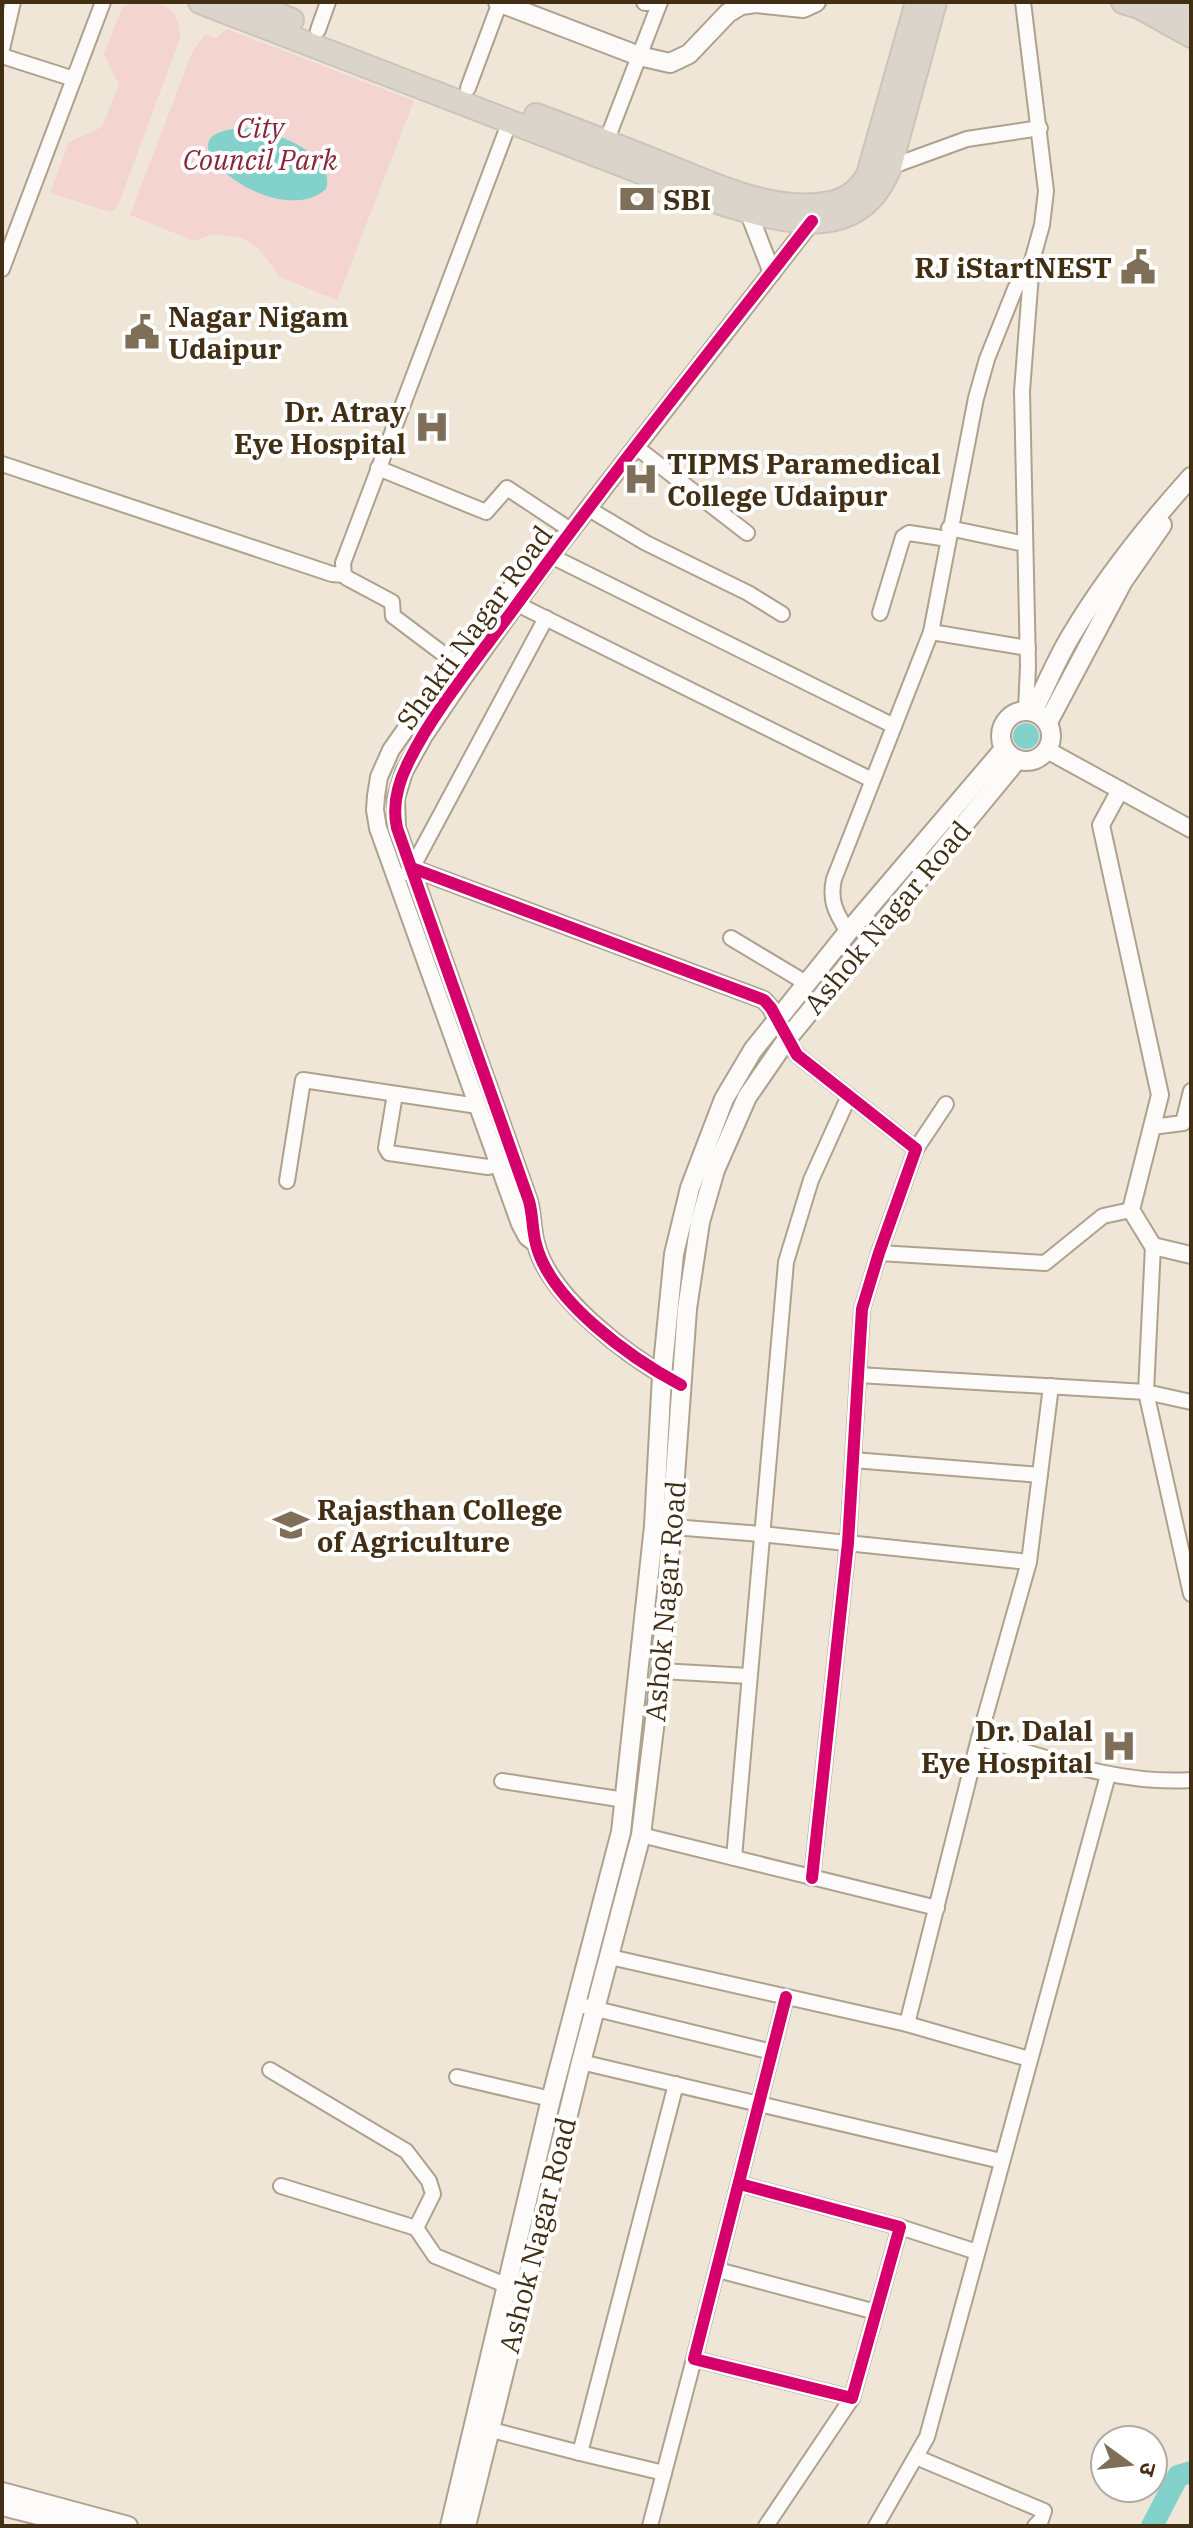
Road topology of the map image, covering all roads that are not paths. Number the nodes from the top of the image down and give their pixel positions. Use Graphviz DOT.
graph roads {
  1 [pos="13,2"];
  2 [pos="103,2"];
  3 [pos="200,2"];
  4 [pos="246,2"];
  5 [pos="328,2"];
  6 [pos="499,2"];
  7 [pos="645,2"];
  8 [pos="658,2"];
  9 [pos="816,2"];
  10 [pos="917,2"];
  11 [pos="935,2"];
  12 [pos="1023,2"];
  13 [pos="1123,2"];
  14 [pos="1162,2"];
  15 [pos="1191,15"];
  16 [pos="318,30"];
  17 [pos="1191,36"];
  18 [pos="2,49"];
  19 [pos="2,56"];
  20 [pos="639,56"];
  21 [pos="74,79"];
  22 [pos="468,88"];
  23 [pos="510,121"];
  24 [pos="1040,128"];
  25 [pos="606,142"];
  26 [pos="890,167"];
  27 [pos="748,211"];
  28 [pos="812,221"];
  29 [pos="1032,261"];
  30 [pos="2,269"];
  31 [pos="772,273"];
  32 [pos="636,447"];
  33 [pos="2,464"];
  34 [pos="378,468"];
  35 [pos="1191,477"];
  36 [pos="1191,493"];
  37 [pos="589,509"];
  38 [pos="570,533"];
  39 [pos="747,533"];
  40 [pos="948,533"];
  41 [pos="1025,544"];
  42 [pos="551,556"];
  43 [pos="344,575"];
  44 [pos="517,604"];
  45 [pos="880,613"];
  46 [pos="782,614"];
  47 [pos="546,618"];
  48 [pos="931,632"];
  49 [pos="1028,648"];
  50 [pos="454,662"];
  51 [pos="1036,715"];
  52 [pos="894,726"];
  53 [pos="1047,750"];
  54 [pos="1010,754"];
  55 [pos="872,780"];
  56 [pos="1120,790"];
  57 [pos="1191,829"];
  58 [pos="414,875"];
  59 [pos="397,880"];
  60 [pos="848,932"];
  61 [pos="731,938"];
  62 [pos="806,983"];
  63 [pos="777,1019"];
  64 [pos="787,1039"];
  65 [pos="1191,1091"];
  66 [pos="395,1094"];
  67 [pos="849,1096"];
  68 [pos="946,1104"];
  69 [pos="478,1106"];
  70 [pos="1152,1127"];
  71 [pos="916,1149"];
  72 [pos="507,1162"];
  73 [pos="287,1181"];
  74 [pos="1131,1210"];
  75 [pos="1153,1246"];
  76 [pos="879,1253"];
  77 [pos="1191,1255"];
  78 [pos="662,1375"];
  79 [pos="858,1375"];
  80 [pos="681,1385"];
  81 [pos="1051,1386"];
  82 [pos="1146,1392"];
  83 [pos="1191,1402"];
  84 [pos="853,1460"];
  85 [pos="1040,1475"];
  86 [pos="673,1527"];
  87 [pos="761,1534"];
  88 [pos="848,1543"];
  89 [pos="1029,1562"];
  90 [pos="1191,1594"];
  91 [pos="661,1671"];
  92 [pos="749,1676"];
  93 [pos="979,1738"];
  94 [pos="1108,1775"];
  95 [pos="1191,1780"];
  96 [pos="502,1781"];
  97 [pos="625,1800"];
  98 [pos="641,1835"];
  99 [pos="734,1858"];
  100 [pos="812,1878"];
  101 [pos="937,1908"];
  102 [pos="610,1957"];
  103 [pos="786,1997"];
  104 [pos="576,2004"];
  105 [pos="595,2009"];
  106 [pos="907,2024"];
  107 [pos="772,2052"];
  108 [pos="1029,2059"];
  109 [pos="581,2062"];
  110 [pos="270,2070"];
  111 [pos="457,2077"];
  112 [pos="676,2084"];
  113 [pos="551,2099"];
  114 [pos="759,2104"];
  115 [pos="1001,2161"];
  116 [pos="740,2184"];
  117 [pos="281,2186"];
  118 [pos="900,2227"];
  119 [pos="416,2228"];
  120 [pos="977,2252"];
  121 [pos="718,2270"];
  122 [pos="508,2286"];
  123 [pos="876,2312"];
  124 [pos="694,2359"];
  125 [pos="852,2398"];
  126 [pos="488,2429"];
  127 [pos="580,2453"];
  128 [pos="916,2457"];
  129 [pos="664,2473"];
  130 [pos="2,2492"];
  131 [pos="2,2506"];
  132 [pos="773,2523"];
  133 [pos="82,2526"];
  134 [pos="128,2526"];
  135 [pos="450,2526"];
  136 [pos="466,2526"];
  137 [pos="650,2526"];
  138 [pos="876,2526"];
  139 [pos="1035,2526"];
  1 -- 18 [label="street"];
  2 -- 21 [label="street"];
  3 -- 23 [label="highway"];
  4 -- 16 [label="highway"];
  5 -- 16 [label="street"];
  6 -- 20 [label="main road"];
  6 -- 22 [label="street"];
  7 -- 8 [label="street"];
  8 -- 20 [label="street"];
  9 -- 20 [label="main road"];
  10 -- 25 [label="highway"];
  11 -- 26 [label="highway"];
  12 -- 24 [label="street"];
  13 -- 17 [label="highway"];
  14 -- 15 [label="highway"];
  16 -- 22 [label="highway"];
  19 -- 21 [label="street"];
  20 -- 25 [label="street"];
  21 -- 30 [label="street"];
  22 -- 25 [label="highway"];
  23 -- 27 [label="highway"];
  23 -- 34 [label="street"];
  24 -- 26 [label="street"];
  24 -- 29 [label="street"];
  26 -- 28 [label="highway"];
  27 -- 28 [label="highway"];
  27 -- 31 [label="street"];
  28 -- 31 [label="street, Shakti Nagar Road"];
  29 -- 40 [label="street"];
  29 -- 41 [label="street"];
  31 -- 32 [label="street, Shakti Nagar Road"];
  32 -- 37 [label="street, Shakti Nagar Road"];
  32 -- 39 [label="street"];
  33 -- 43 [label="street"];
  34 -- 38 [label="street"];
  34 -- 43 [label="street"];
  35 -- 51 [label="main road"];
  36 -- 51 [label="main road"];
  37 -- 38 [label="street, Shakti Nagar Road"];
  37 -- 46 [label="street"];
  38 -- 42 [label="street, Shakti Nagar Road"];
  38 -- 50 [label="street, Shakti Nagar Road"];
  40 -- 41 [label="street"];
  40 -- 45 [label="street"];
  40 -- 48 [label="street"];
  41 -- 49 [label="street"];
  42 -- 44 [label="street, Shakti Nagar Road"];
  42 -- 52 [label="street"];
  43 -- 50 [label="street"];
  44 -- 47 [label="street"];
  44 -- 58 [label="street, Shakti Nagar Road"];
  47 -- 55 [label="street"];
  47 -- 58 [label="street"];
  48 -- 49 [label="street"];
  48 -- 52 [label="street"];
  49 -- 51 [label="street"];
  50 -- 59 [label="street, Shakti Nagar Road"];
  51 -- 53 [label="main road"];
  51 -- 54 [label="main road"];
  52 -- 55 [label="street"];
  53 -- 54 [label="main road"];
  53 -- 56 [label="street"];
  54 -- 60 [label="main road"];
  54 -- 64 [label="main road, Ashok Nagar Road"];
  55 -- 60 [label="street"];
  56 -- 57 [label="street"];
  56 -- 70 [label="street"];
  58 -- 59 [label="street"];
  58 -- 63 [label="street"];
  58 -- 72 [label="street, Shakti Nagar Road"];
  59 -- 69 [label="street, Shakti Nagar Road"];
  60 -- 62 [label="main road"];
  61 -- 62 [label="street"];
  62 -- 63 [label="main road"];
  63 -- 64 [label="street"];
  63 -- 78 [label="main road"];
  64 -- 67 [label="street"];
  64 -- 80 [label="main road, Ashok Nagar Road"];
  65 -- 70 [label="street"];
  66 -- 69 [label="street"];
  66 -- 72 [label="street"];
  66 -- 73 [label="street"];
  67 -- 71 [label="street"];
  67 -- 87 [label="street"];
  68 -- 71 [label="street"];
  69 -- 72 [label="street, Shakti Nagar Road"];
  70 -- 74 [label="street"];
  71 -- 76 [label="street"];
  72 -- 78 [label="street, Shakti Nagar Road"];
  74 -- 75 [label="street"];
  74 -- 76 [label="street"];
  75 -- 77 [label="street"];
  75 -- 82 [label="street"];
  76 -- 79 [label="street"];
  78 -- 80 [label="street, Shakti Nagar Road"];
  78 -- 97 [label="main road"];
  79 -- 81 [label="street"];
  79 -- 84 [label="street"];
  80 -- 86 [label="main road, Ashok Nagar Road"];
  81 -- 82 [label="street"];
  81 -- 85 [label="street"];
  82 -- 83 [label="street"];
  82 -- 90 [label="street"];
  84 -- 85 [label="street"];
  84 -- 88 [label="street"];
  85 -- 89 [label="street"];
  86 -- 87 [label="street"];
  86 -- 91 [label="main road, Ashok Nagar Road"];
  87 -- 88 [label="street"];
  87 -- 92 [label="street"];
  88 -- 89 [label="street"];
  88 -- 100 [label="street"];
  89 -- 93 [label="street"];
  91 -- 92 [label="street"];
  91 -- 98 [label="main road, Ashok Nagar Road"];
  92 -- 99 [label="street"];
  93 -- 94 [label="street"];
  93 -- 101 [label="street"];
  94 -- 95 [label="street"];
  94 -- 108 [label="street"];
  96 -- 97 [label="street"];
  97 -- 104 [label="main road"];
  98 -- 99 [label="street"];
  98 -- 102 [label="main road, Ashok Nagar Road"];
  99 -- 100 [label="street"];
  100 -- 101 [label="street"];
  101 -- 106 [label="street"];
  102 -- 103 [label="street"];
  102 -- 105 [label="main road, Ashok Nagar Road"];
  103 -- 106 [label="street"];
  103 -- 107 [label="street"];
  104 -- 105 [label="street"];
  104 -- 113 [label="main road"];
  105 -- 107 [label="street"];
  105 -- 109 [label="main road, Ashok Nagar Road"];
  106 -- 108 [label="street"];
  107 -- 114 [label="street"];
  108 -- 115 [label="street"];
  109 -- 112 [label="street"];
  109 -- 126 [label="main road, Ashok Nagar Road"];
  110 -- 119 [label="street"];
  111 -- 113 [label="street"];
  112 -- 114 [label="street"];
  112 -- 127 [label="street"];
  113 -- 122 [label="main road"];
  114 -- 115 [label="street"];
  114 -- 116 [label="street"];
  115 -- 120 [label="street"];
  116 -- 118 [label="street"];
  116 -- 121 [label="street"];
  117 -- 119 [label="street"];
  118 -- 120 [label="street"];
  118 -- 123 [label="street"];
  119 -- 122 [label="street"];
  120 -- 128 [label="street"];
  121 -- 123 [label="street"];
  121 -- 124 [label="street"];
  122 -- 135 [label="main road"];
  123 -- 125 [label="street"];
  124 -- 125 [label="street"];
  124 -- 129 [label="street"];
  125 -- 132 [label="street"];
  126 -- 127 [label="street"];
  126 -- 136 [label="main road, Ashok Nagar Road"];
  127 -- 129 [label="street"];
  128 -- 138 [label="street"];
  128 -- 139 [label="street"];
  129 -- 137 [label="street"];
  130 -- 134 [label="main road"];
  131 -- 133 [label="main road"];
}
